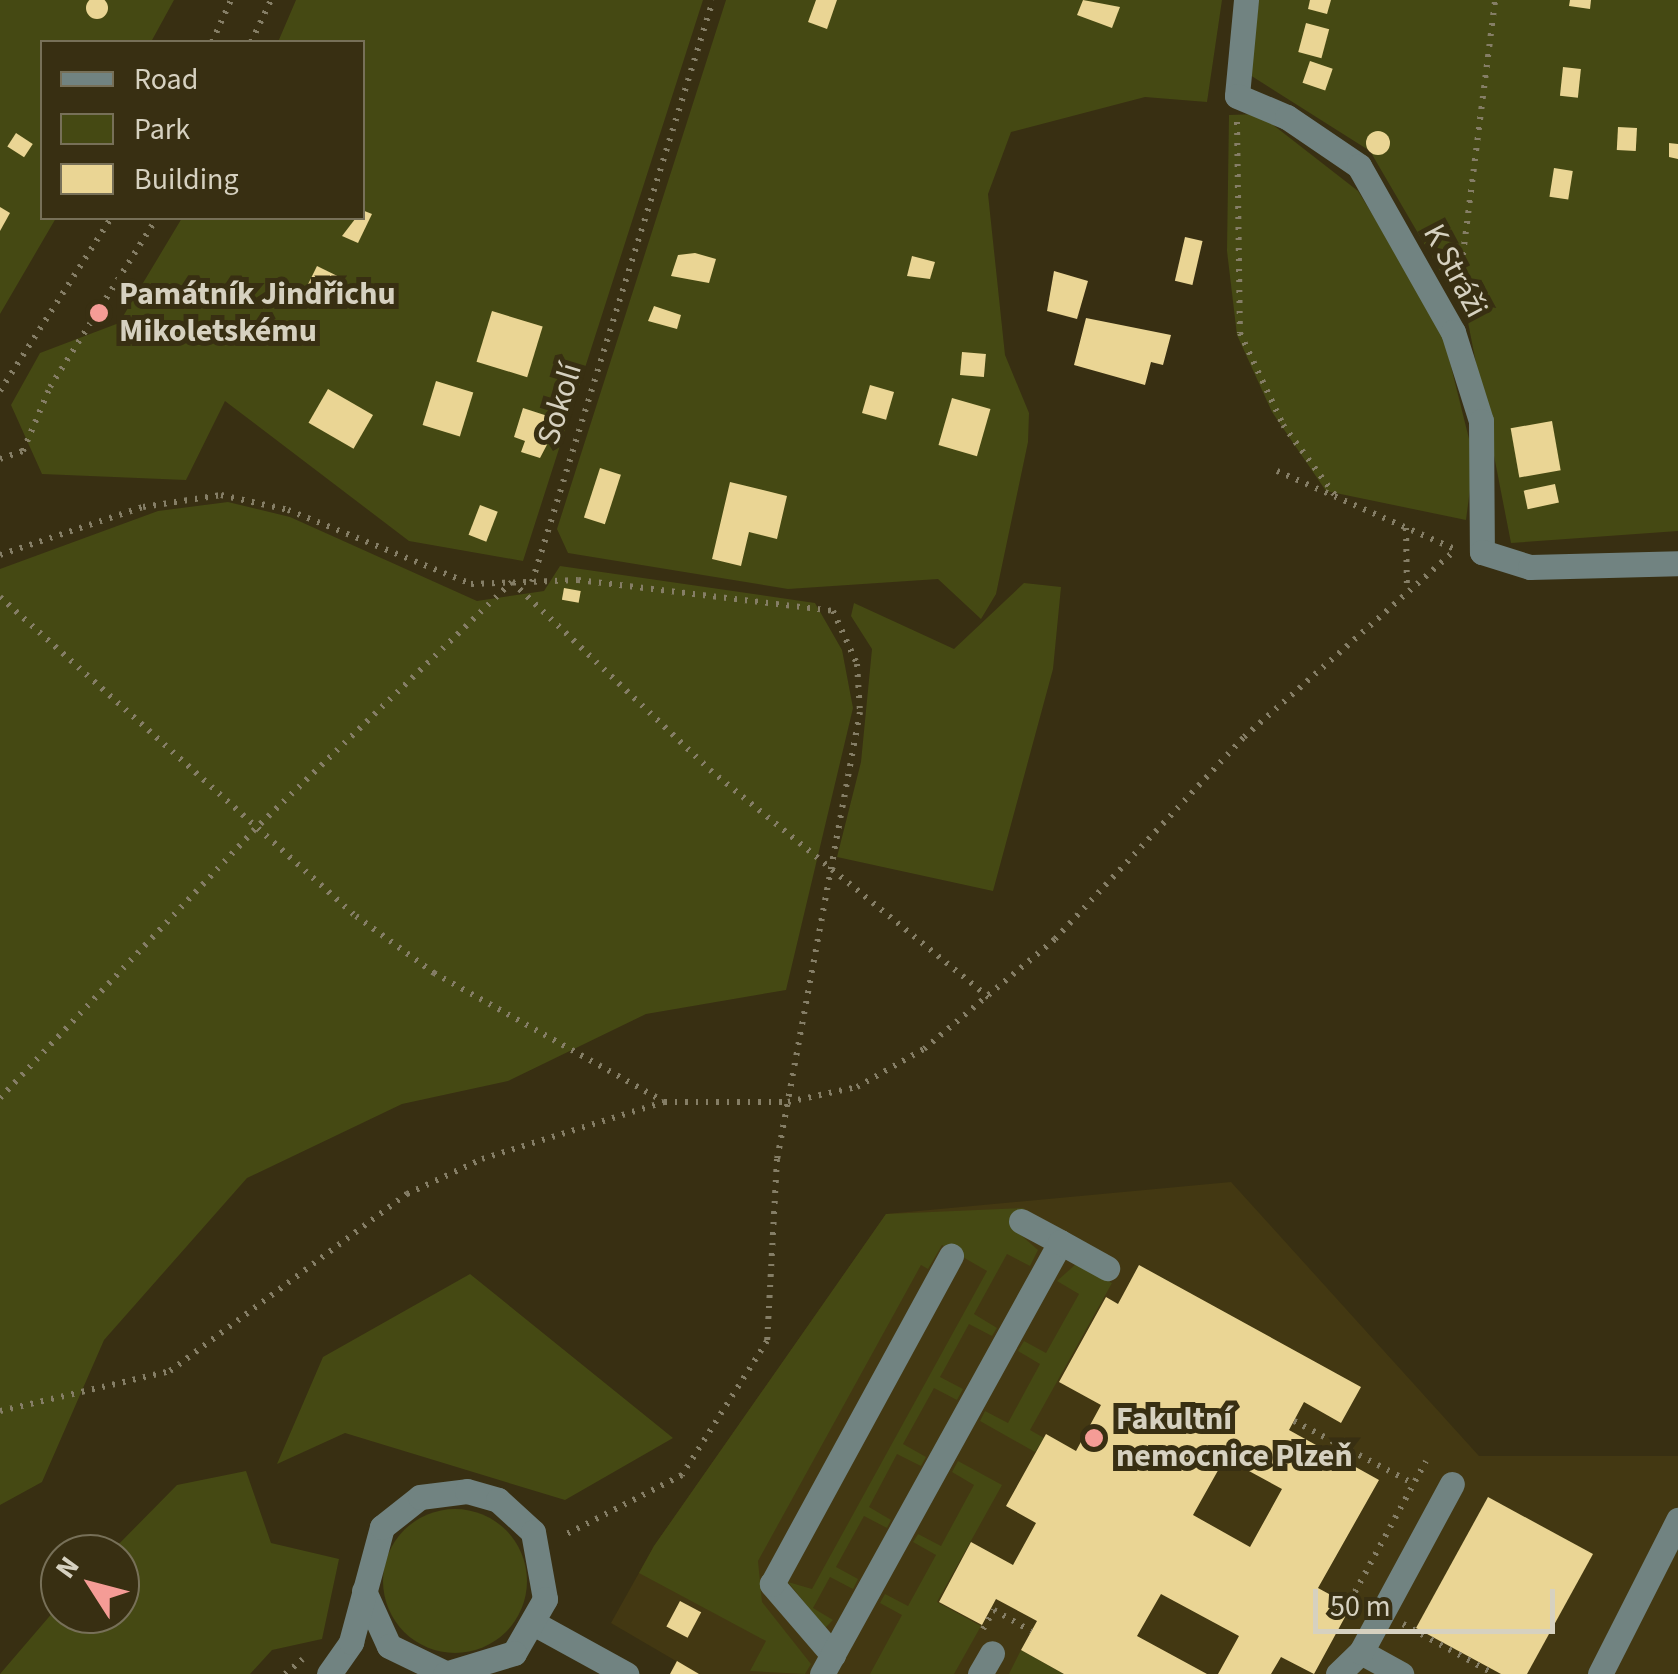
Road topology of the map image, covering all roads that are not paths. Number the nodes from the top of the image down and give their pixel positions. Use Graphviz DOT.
graph roads {
  1 [pos="1246,0"];
  2 [pos="1678,563"];
  3 [pos="1021,1221"];
  4 [pos="1060,1242"];
  5 [pos="951,1256"];
  6 [pos="1107,1268"];
  7 [pos="1452,1484"];
  8 [pos="1678,1520"];
  9 [pos="363,1586"];
  10 [pos="537,1625"];
  11 [pos="1360,1652"];
  12 [pos="827,1665"];
  13 [pos="330,1674"];
  14 [pos="446,1674"];
  15 [pos="626,1674"];
  16 [pos="1338,1674"];
  17 [pos="1401,1674"];
  18 [pos="1600,1674"];
  1 -- 2 [label="street, K Stráži"];
  3 -- 4 [label="street"];
  4 -- 6 [label="street"];
  4 -- 12 [label="street"];
  5 -- 12 [label="street"];
  7 -- 11 [label="street"];
  8 -- 18 [label="street"];
  9 -- 10 [label="street"];
  9 -- 13 [label="street"];
  9 -- 14 [label="street"];
  10 -- 14 [label="street"];
  10 -- 15 [label="street"];
  11 -- 16 [label="street"];
  11 -- 17 [label="street"];
}
